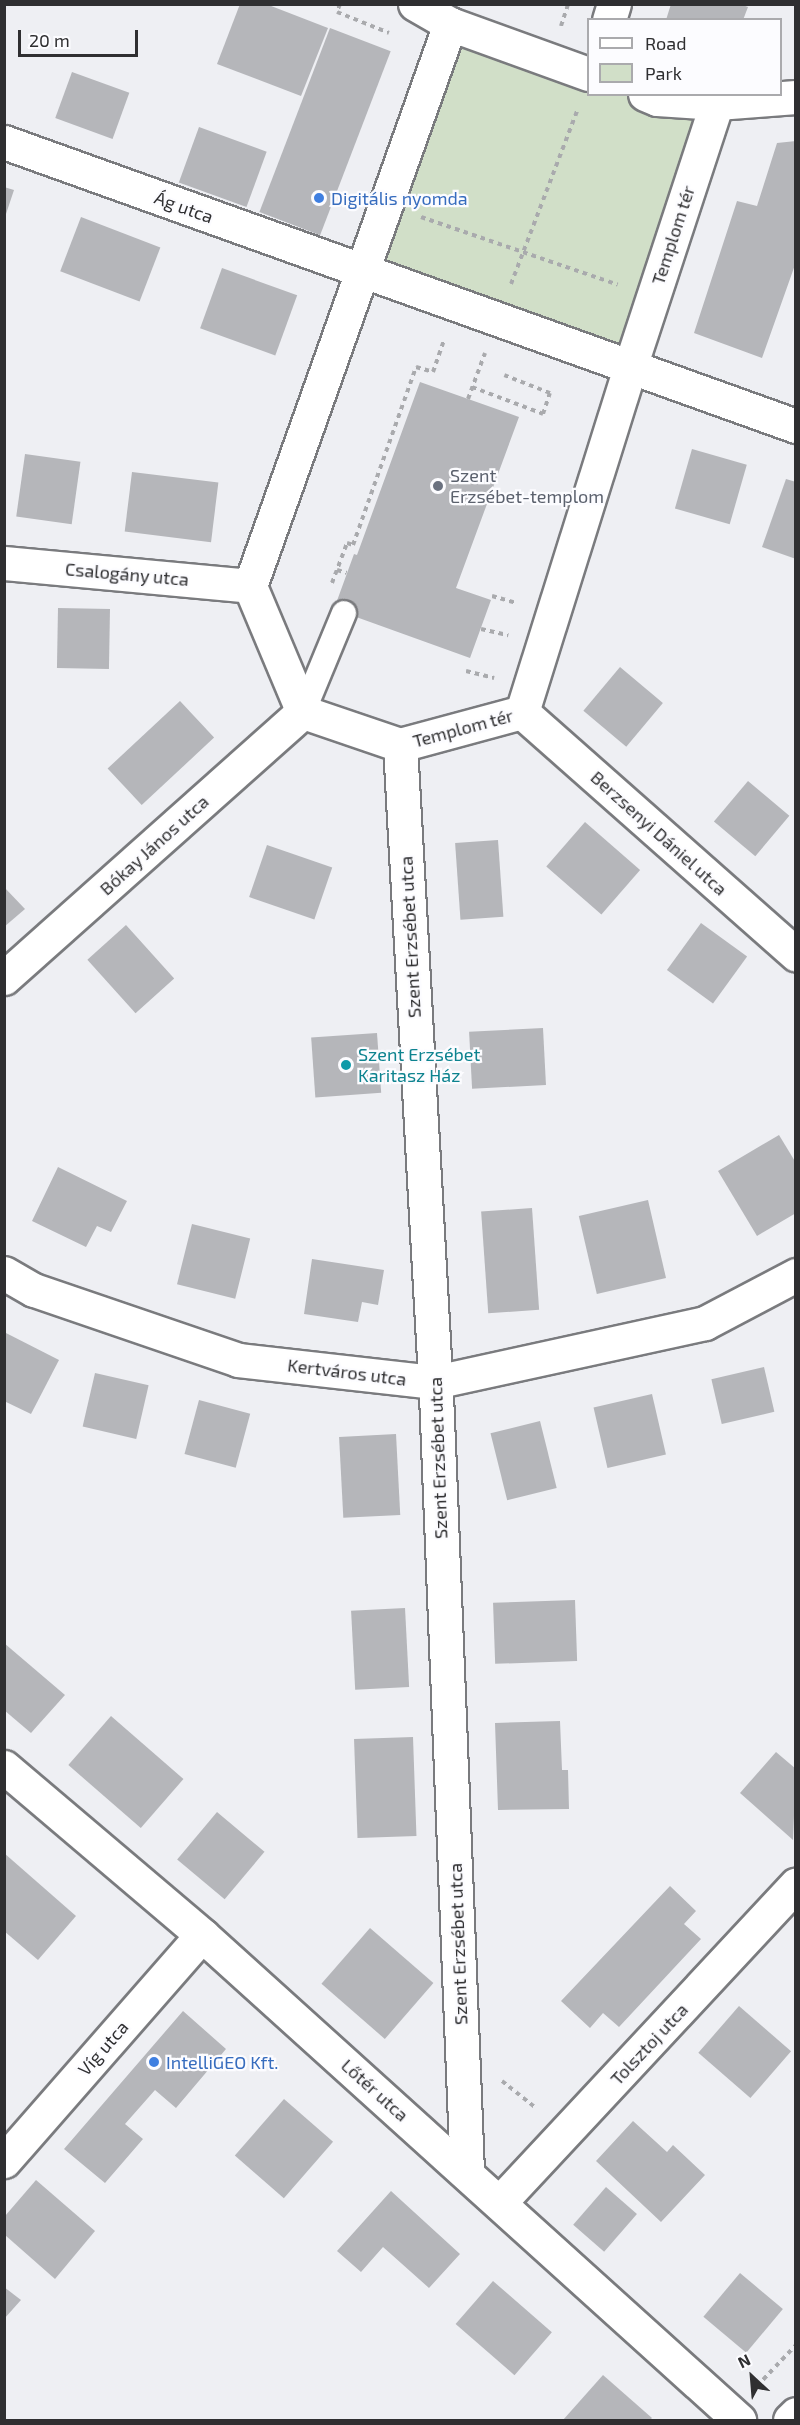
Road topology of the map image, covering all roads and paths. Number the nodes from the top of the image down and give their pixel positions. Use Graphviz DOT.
graph roads {
  1 [pos="340,4"];
  2 [pos="415,4"];
  3 [pos="568,4"];
  4 [pos="450,24"];
  5 [pos="399,37"];
  6 [pos="556,38"];
  7 [pos="584,88"];
  8 [pos="650,96"];
  9 [pos="795,97"];
  10 [pos="717,103"];
  11 [pos="4,142"];
  12 [pos="387,205"];
  13 [pos="523,252"];
  14 [pos="363,273"];
  15 [pos="652,297"];
  16 [pos="457,306"];
  17 [pos="498,319"];
  18 [pos="630,367"];
  19 [pos="504,375"];
  20 [pos="472,387"];
  21 [pos="468,399"];
  22 [pos="795,426"];
  23 [pos="4,563"];
  24 [pos="347,573"];
  25 [pos="250,585"];
  26 [pos="344,613"];
  27 [pos="303,712"];
  28 [pos="522,712"];
  29 [pos="400,745"];
  30 [pos="795,954"];
  31 [pos="4,978"];
  32 [pos="4,1273"];
  33 [pos="795,1275"];
  34 [pos="435,1382"];
  35 [pos="4,1767"];
  36 [pos="795,1885"];
  37 [pos="202,1935"];
  38 [pos="4,2162"];
  39 [pos="467,2171"];
  40 [pos="500,2202"];
  41 [pos="795,2345"];
  42 [pos="754,2389"];
  43 [pos="795,2414"];
  44 [pos="739,2421"];
  45 [pos="790,2421"];
  1 -- 5 [label="path"];
  2 -- 4 [label="street"];
  3 -- 6 [label="path"];
  4 -- 7 [label="street"];
  4 -- 12 [label="street"];
  7 -- 13 [label="path"];
  8 -- 10 [label="street"];
  9 -- 10 [label="street"];
  10 -- 15 [label="street, Templom tér"];
  11 -- 14 [label="street, Ág utca"];
  12 -- 13 [label="path"];
  12 -- 14 [label="street"];
  13 -- 15 [label="path"];
  13 -- 17 [label="path"];
  14 -- 16 [label="street"];
  14 -- 25 [label="street"];
  15 -- 18 [label="street, Templom tér"];
  16 -- 17 [label="street"];
  16 -- 24 [label="path"];
  17 -- 18 [label="street"];
  17 -- 20 [label="path"];
  18 -- 22 [label="street"];
  18 -- 28 [label="street, Templom tér"];
  19 -- 20 [label="path"];
  20 -- 21 [label="path"];
  23 -- 25 [label="street, Csalogány utca"];
  25 -- 27 [label="street"];
  26 -- 27 [label="lane"];
  27 -- 29 [label="street, Templom tér"];
  27 -- 31 [label="street, Bókay János utca"];
  28 -- 29 [label="street, Templom tér"];
  28 -- 30 [label="street, Berzsenyi Dániel utca"];
  29 -- 34 [label="street, Szent Erzsébet utca"];
  32 -- 34 [label="street, Kertváros utca"];
  33 -- 34 [label="street, Kertváros utca"];
  34 -- 39 [label="street, Szent Erzsébet utca"];
  35 -- 37 [label="street, Lőtér utca"];
  36 -- 40 [label="street, Tolsztoj utca"];
  37 -- 38 [label="street, Víg utca"];
  37 -- 39 [label="street, Lőtér utca"];
  39 -- 40 [label="street, Lőtér utca"];
  40 -- 44 [label="street, Lőtér utca"];
  41 -- 42 [label="path"];
  43 -- 45 [label="street"];
}
